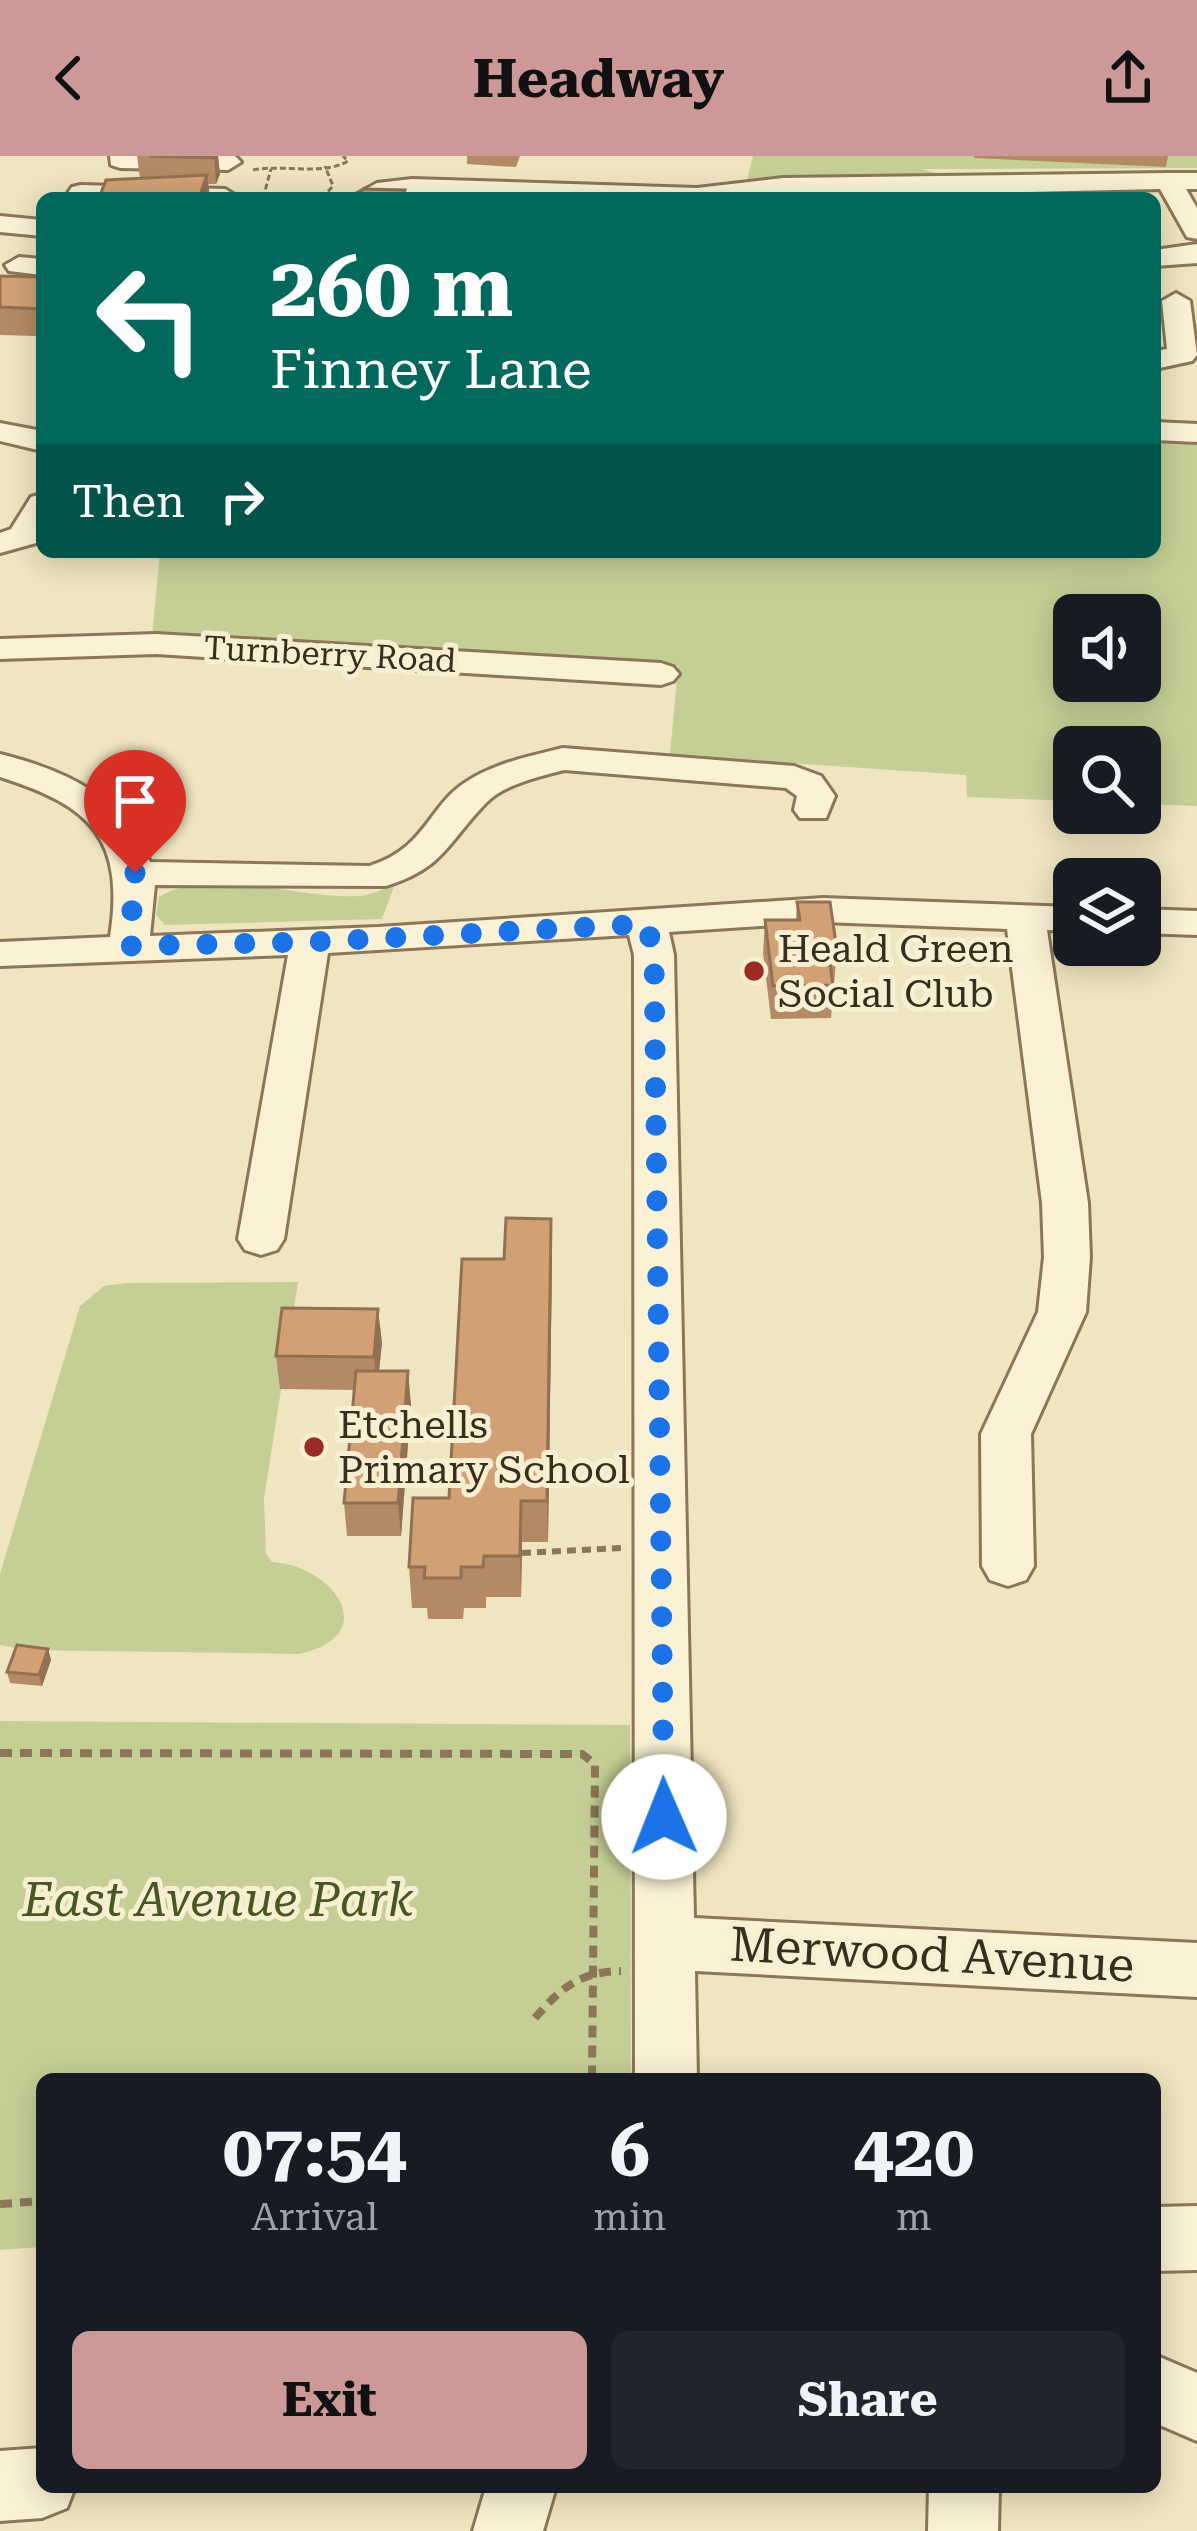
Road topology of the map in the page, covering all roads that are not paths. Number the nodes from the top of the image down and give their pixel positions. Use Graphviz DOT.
graph roads {
  1 [pos="122,158"];
  2 [pos="228,162"];
  3 [pos="1168,181"];
  4 [pos="1197,181"];
  5 [pos="1038,182"];
  6 [pos="963,191"];
  7 [pos="84,192"];
  8 [pos="378,192"];
  9 [pos="474,192"];
  10 [pos="774,192"];
  11 [pos="1040,192"];
  12 [pos="0,224"];
  13 [pos="1197,231"];
  14 [pos="30,248"];
  15 [pos="1197,252"];
  16 [pos="1161,259"];
  17 [pos="1176,301"];
  18 [pos="1161,359"];
  19 [pos="1161,431"];
  20 [pos="0,432"];
  21 [pos="1197,433"];
  22 [pos="36,441"];
  23 [pos="36,515"];
  24 [pos="0,543"];
  25 [pos="0,650"];
  26 [pos="661,674"];
  27 [pos="0,765"];
  28 [pos="854,812"];
  29 [pos="135,873"];
  30 [pos="1024,917"];
  31 [pos="1053,918"];
  32 [pos="1161,922"];
  33 [pos="1197,923"];
  34 [pos="647,924"];
  35 [pos="310,942"];
  36 [pos="129,946"];
  37 [pos="0,954"];
  38 [pos="261,1239"];
  39 [pos="1008,1566"];
  40 [pos="667,1942"];
  41 [pos="1197,1970"];
  42 [pos="666,2073"];
  43 [pos="1197,2238"];
  44 [pos="1161,2239"];
  45 [pos="1161,2392"];
  46 [pos="1197,2407"];
  47 [pos="36,2483"];
  48 [pos="0,2486"];
  49 [pos="519,2493"];
  50 [pos="964,2493"];
  51 [pos="508,2531"];
  52 [pos="963,2531"];
  1 -- 2 [label="street"];
  1 -- 7 [label="street"];
  3 -- 4 [label="street"];
  3 -- 5 [label="street"];
  3 -- 13 [label="street"];
  5 -- 6 [label="street"];
  5 -- 11 [label="street"];
  6 -- 10 [label="street"];
  8 -- 9 [label="street"];
  12 -- 14 [label="street"];
  15 -- 16 [label="street"];
  17 -- 18 [label="street"];
  19 -- 21 [label="street"];
  20 -- 22 [label="street"];
  23 -- 24 [label="street"];
  25 -- 26 [label="street, Turnberry Road"];
  27 -- 29 [label="street"];
  28 -- 29 [label="street"];
  29 -- 36 [label="street"];
  30 -- 31 [label="street"];
  30 -- 34 [label="street"];
  30 -- 39 [label="street"];
  32 -- 33 [label="street"];
  34 -- 35 [label="street"];
  34 -- 40 [label="street"];
  35 -- 36 [label="street"];
  35 -- 38 [label="street"];
  36 -- 37 [label="street"];
  40 -- 41 [label="street, Merwood Avenue"];
  40 -- 42 [label="street"];
  43 -- 44 [label="street"];
  45 -- 46 [label="street"];
  47 -- 48 [label="street"];
  49 -- 51 [label="street"];
  50 -- 52 [label="street"];
}
